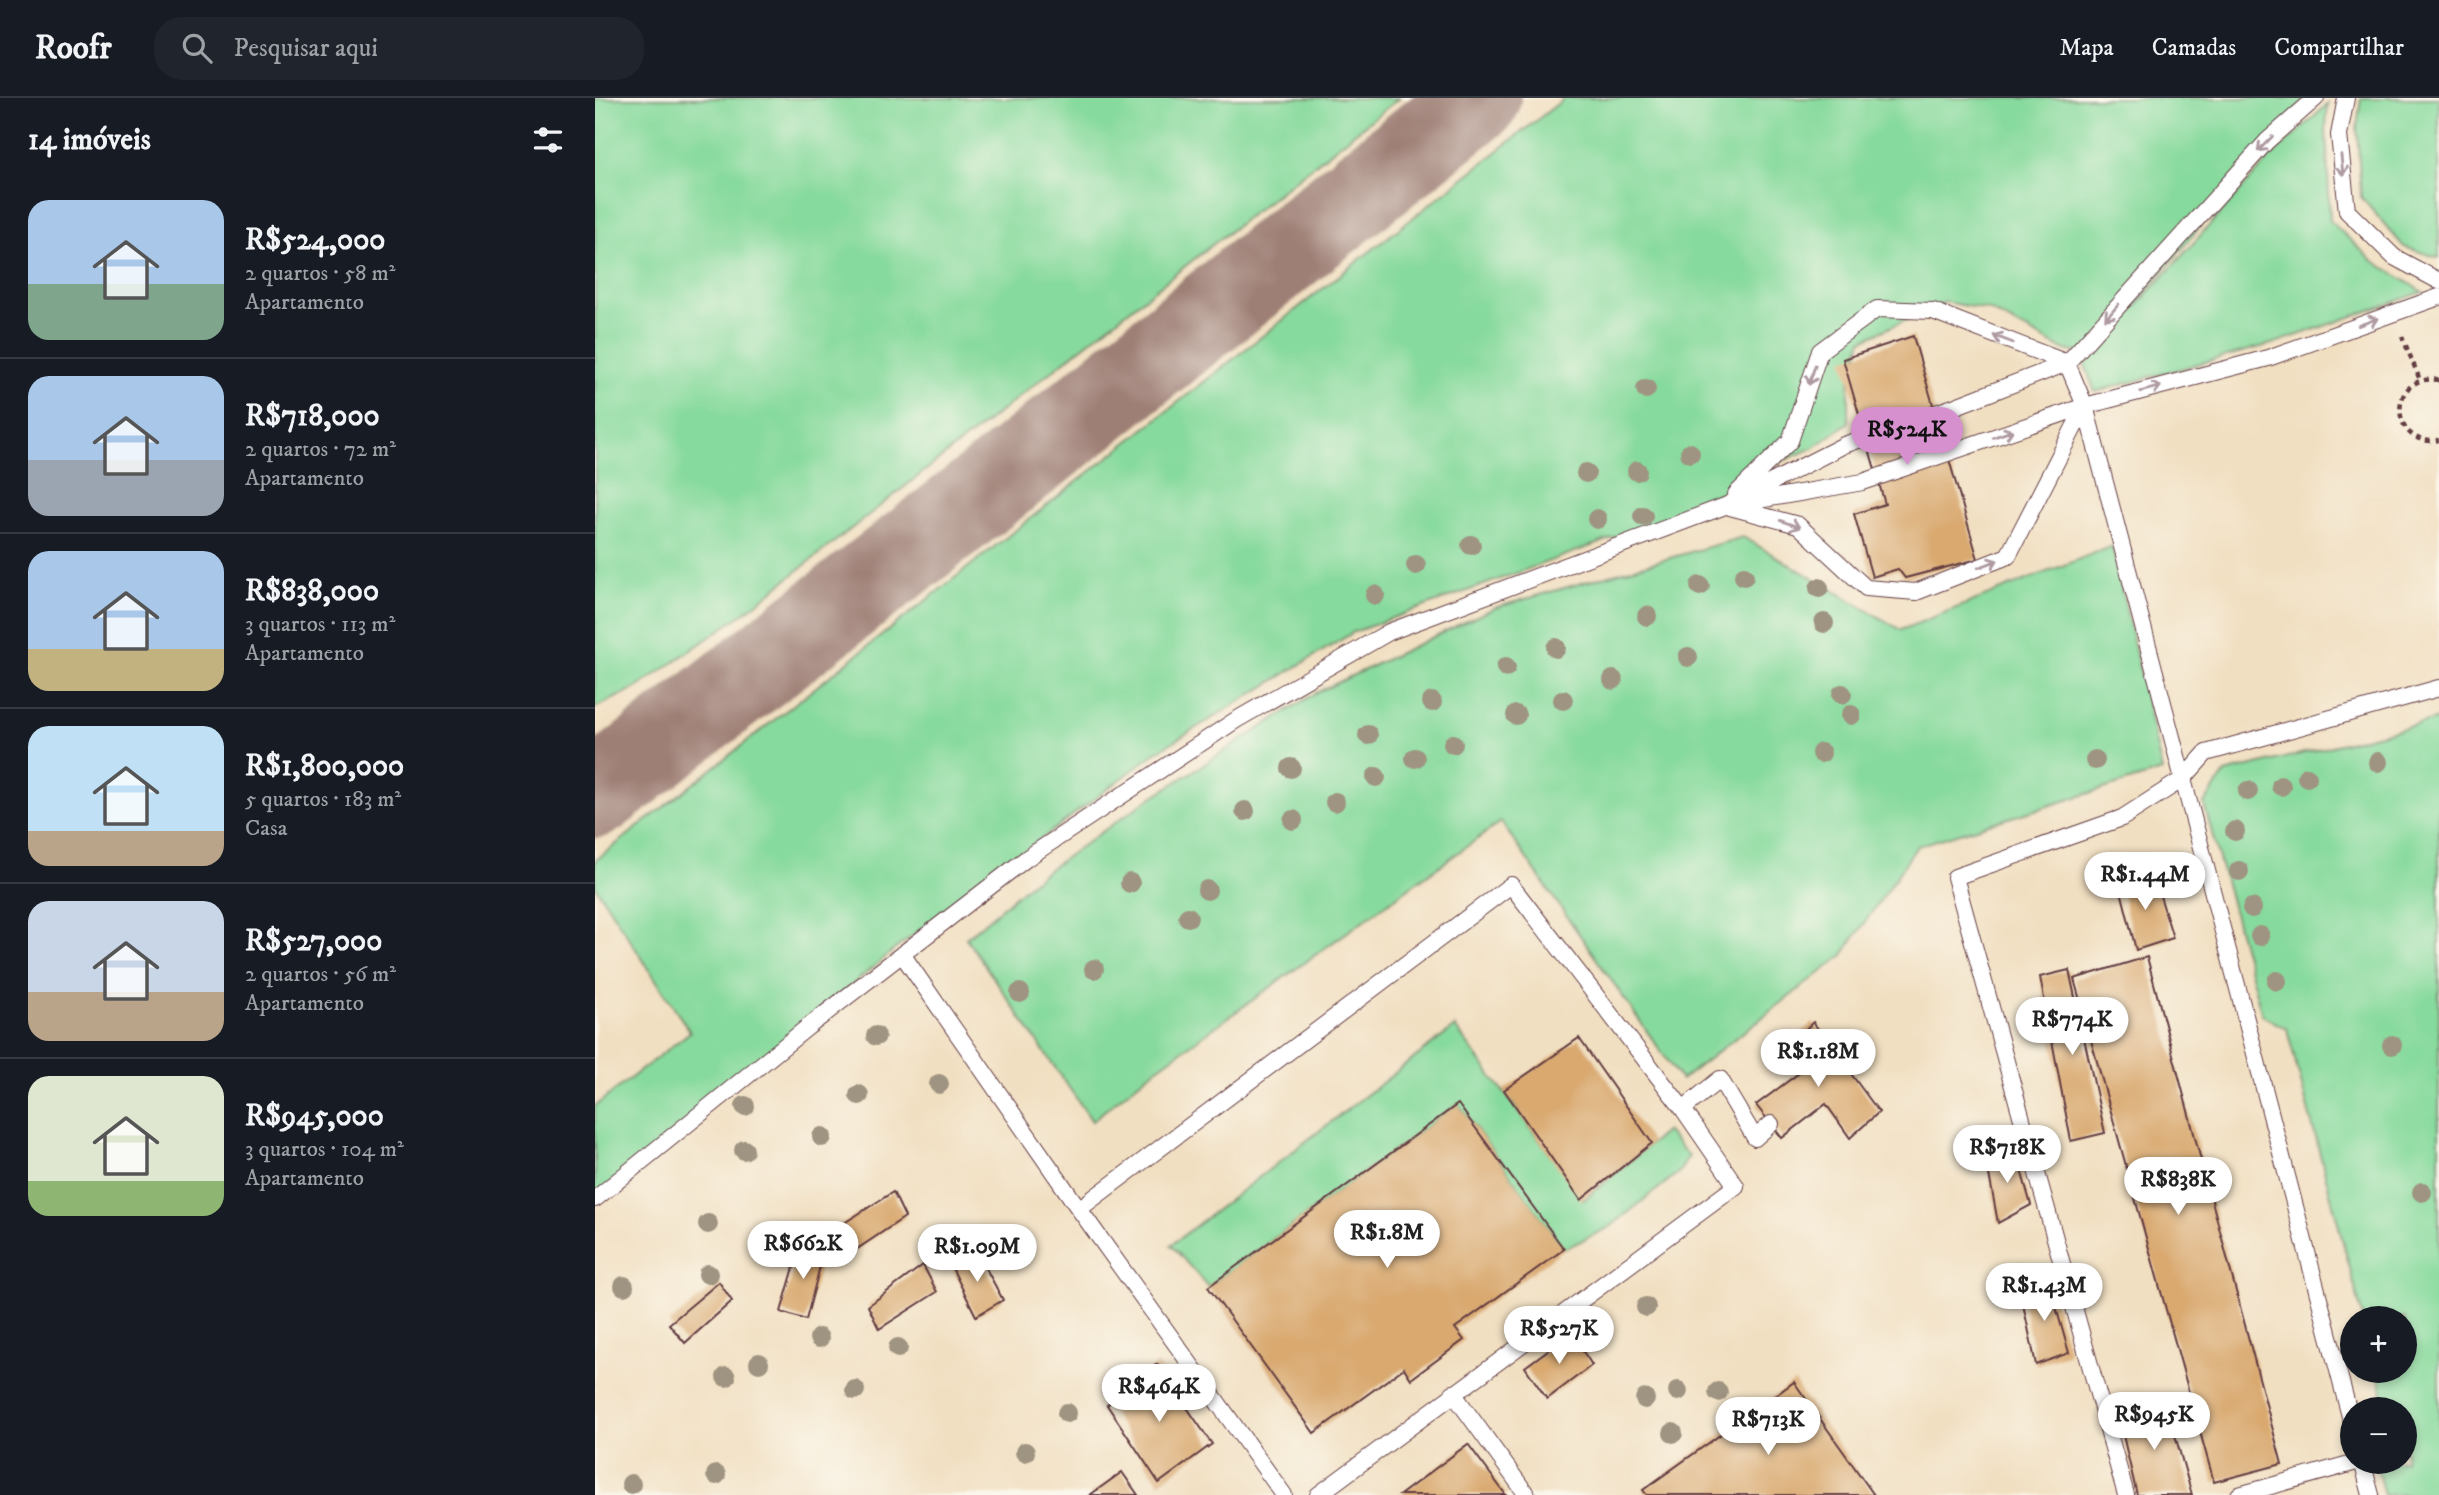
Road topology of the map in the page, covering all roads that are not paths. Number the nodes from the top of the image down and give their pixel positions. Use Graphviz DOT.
graph roads {
  1 [pos="2316,98"];
  2 [pos="2346,98"];
  3 [pos="2439,281"];
  4 [pos="2439,297"];
  5 [pos="2067,363"];
  6 [pos="2085,406"];
  7 [pos="1725,506"];
  8 [pos="2439,688"];
  9 [pos="2183,779"];
  10 [pos="902,954"];
  11 [pos="1683,1109"];
  12 [pos="1771,1124"];
  13 [pos="595,1199"];
  14 [pos="1079,1209"];
  15 [pos="1453,1394"];
  16 [pos="2345,1397"];
  17 [pos="2340,1467"];
  18 [pos="2365,1474"];
  19 [pos="1284,1495"];
  20 [pos="1318,1495"];
  21 [pos="1527,1495"];
  22 [pos="2126,1495"];
  23 [pos="2239,1495"];
  24 [pos="2371,1495"];
  1 -- 5 [label="lane, one-way"];
  2 -- 3 [label="lane, one-way"];
  6 -- 4 [label="lane, one-way"];
  5 -- 6 [label="lane"];
  5 -- 7 [label="lane"];
  5 -- 7 [label="lane, one-way"];
  7 -- 6 [label="lane, one-way"];
  7 -- 6 [label="lane, one-way"];
  6 -- 9 [label="lane"];
  7 -- 10 [label="lane"];
  8 -- 9 [label="lane"];
  9 -- 16 [label="lane"];
  9 -- 22 [label="lane"];
  10 -- 13 [label="lane"];
  10 -- 14 [label="lane"];
  11 -- 12 [label="lane"];
  11 -- 14 [label="lane"];
  11 -- 15 [label="lane"];
  14 -- 19 [label="lane"];
  15 -- 20 [label="lane"];
  15 -- 21 [label="lane"];
  17 -- 23 [label="lane"];
  18 -- 24 [label="lane"];
}
